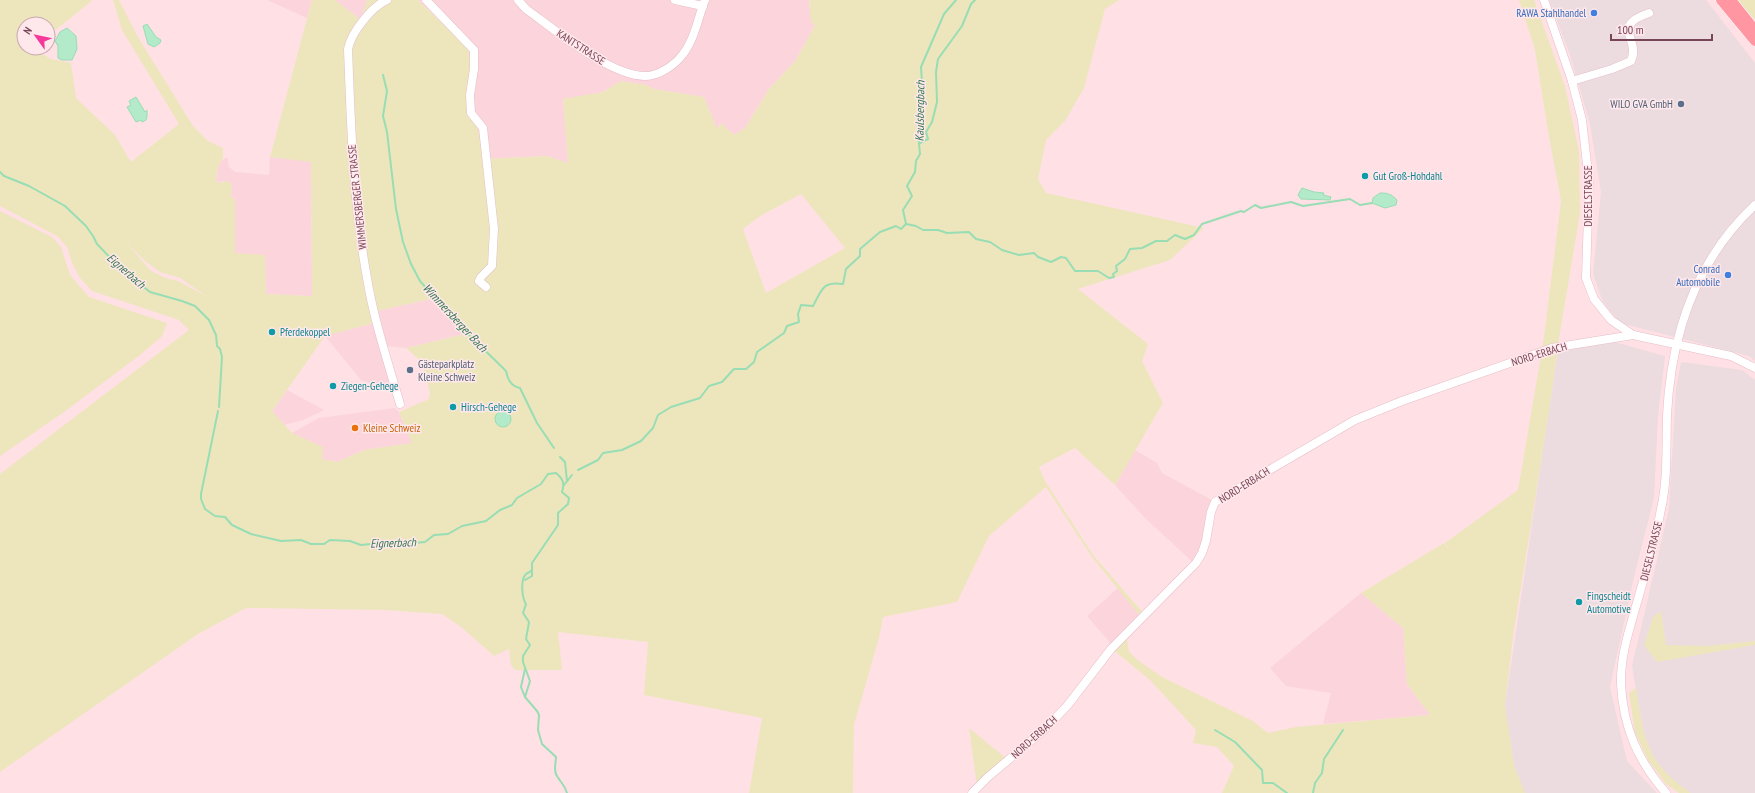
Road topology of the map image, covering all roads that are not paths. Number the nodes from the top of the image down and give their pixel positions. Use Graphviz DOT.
graph roads {
  1 [pos="387,0"];
  2 [pos="426,0"];
  3 [pos="518,0"];
  4 [pos="675,0"];
  5 [pos="1544,0"];
  6 [pos="1721,0"];
  7 [pos="1731,0"];
  8 [pos="704,3"];
  9 [pos="1649,13"];
  10 [pos="1755,30"];
  11 [pos="1755,41"];
  12 [pos="1572,81"];
  13 [pos="1755,205"];
  14 [pos="486,287"];
  15 [pos="1633,335"];
  16 [pos="1677,343"];
  17 [pos="1755,368"];
  18 [pos="400,404"];
  19 [pos="972,793"];
  20 [pos="1666,793"];
  1 -- 18 [label="street, WIMMERSBERGER STRASSE"];
  2 -- 14 [label="street"];
  3 -- 8 [label="street, KANTSTRASSE"];
  4 -- 8 [label="street"];
  5 -- 12 [label="street, DIESELSTRASSE"];
  6 -- 11 [label="main road"];
  7 -- 10 [label="main road"];
  9 -- 12 [label="street"];
  12 -- 15 [label="street, DIESELSTRASSE"];
  13 -- 16 [label="street, DIESELSTRASSE"];
  15 -- 16 [label="street, DIESELSTRASSE"];
  15 -- 19 [label="street, NORD-ERBACH"];
  16 -- 17 [label="street, DIESELSTRASSE"];
  16 -- 20 [label="street, DIESELSTRASSE"];
}
